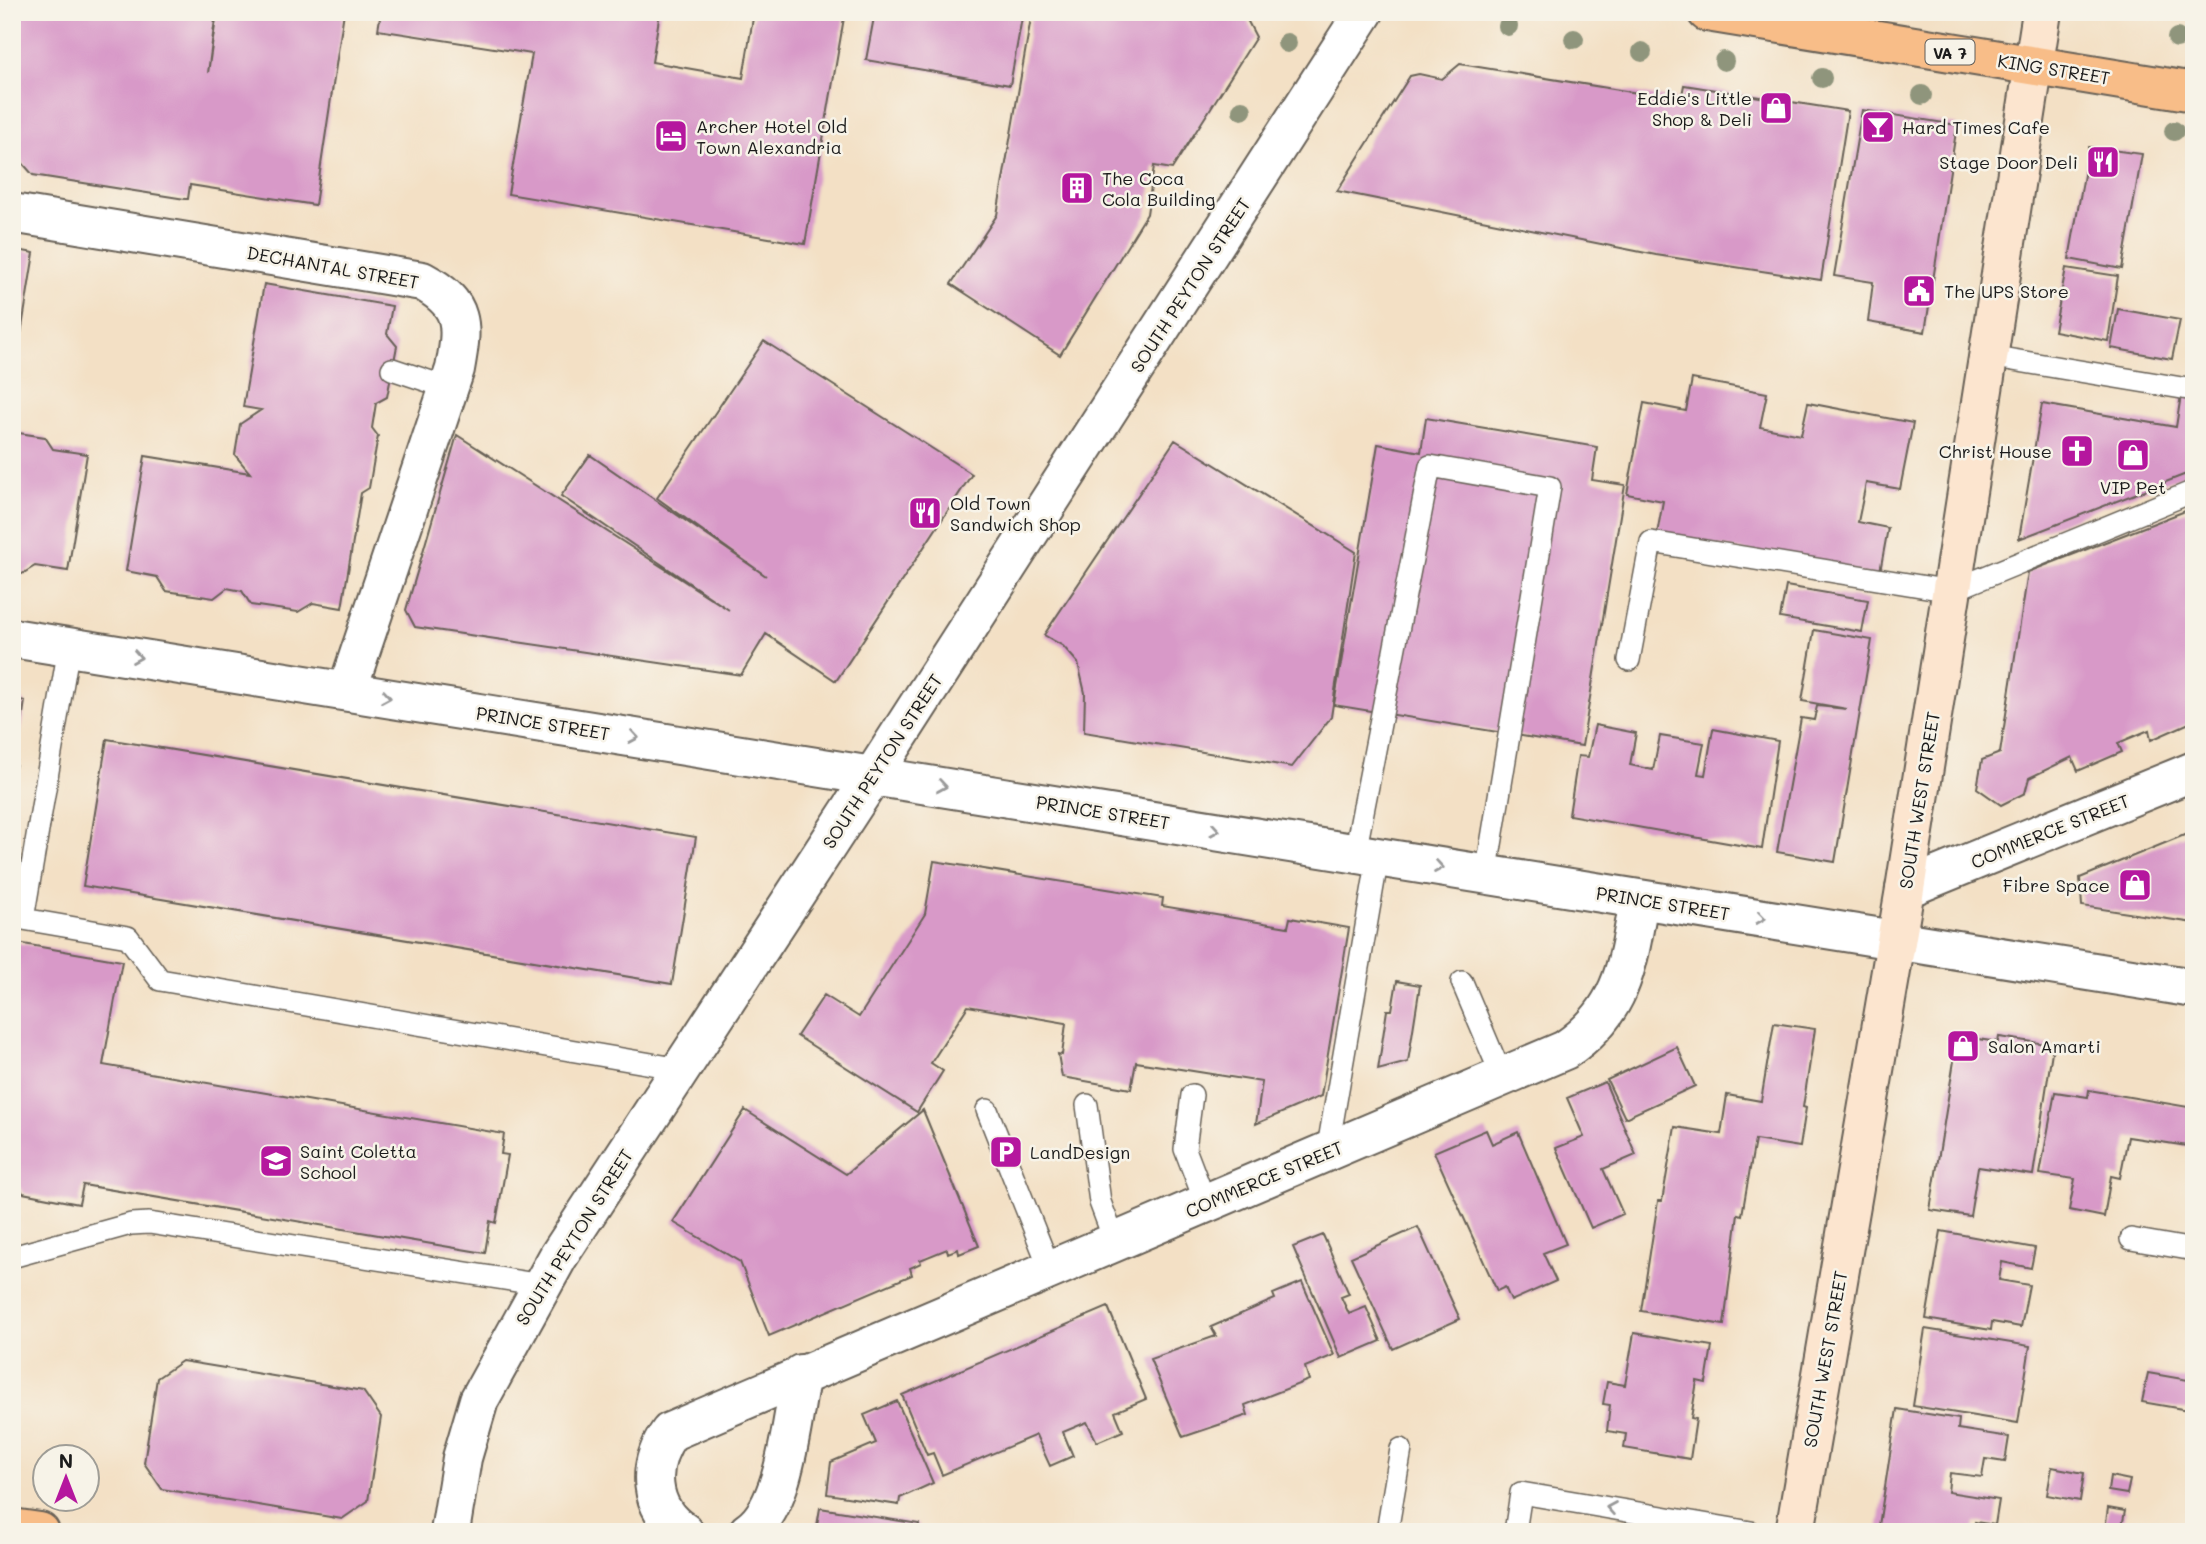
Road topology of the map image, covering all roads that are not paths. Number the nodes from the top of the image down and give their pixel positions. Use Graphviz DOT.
graph roads {
  1 [pos="1364,12"];
  2 [pos="1707,12"];
  3 [pos="2042,12"];
  4 [pos="2032,66"];
  5 [pos="2194,92"];
  6 [pos="12,213"];
  7 [pos="1989,356"];
  8 [pos="392,369"];
  9 [pos="449,388"];
  10 [pos="2194,390"];
  11 [pos="2194,491"];
  12 [pos="1951,591"];
  13 [pos="12,638"];
  14 [pos="69,647"];
  15 [pos="1629,660"];
  16 [pos="347,691"];
  17 [pos="2194,771"];
  18 [pos="874,774"];
  19 [pos="1366,855"];
  20 [pos="1486,874"];
  21 [pos="1905,889"];
  22 [pos="1639,900"];
  23 [pos="1896,939"];
  24 [pos="1462,982"];
  25 [pos="2194,988"];
  26 [pos="681,1069"];
  27 [pos="1503,1079"];
  28 [pos="1192,1095"];
  29 [pos="1087,1105"];
  30 [pos="987,1110"];
  31 [pos="1327,1153"];
  32 [pos="1206,1203"];
  33 [pos="2131,1239"];
  34 [pos="1115,1241"];
  35 [pos="2194,1250"];
  36 [pos="12,1257"];
  37 [pos="1051,1269"];
  38 [pos="542,1285"];
  39 [pos="801,1374"];
  40 [pos="1401,1449"];
  41 [pos="12,1528"];
  42 [pos="40,1532"];
  43 [pos="450,1532"];
  44 [pos="684,1532"];
  45 [pos="748,1532"];
  46 [pos="1387,1532"];
  47 [pos="1515,1532"];
  48 [pos="1751,1532"];
  49 [pos="1795,1532"];
  1 -- 18 [label="street, SOUTH PEYTON STREET"];
  2 -- 4 [label="main road, KING STREET / VA 7"];
  3 -- 4 [label="main road, SOUTH WEST STREET"];
  4 -- 5 [label="main road, KING STREET / VA 7"];
  4 -- 7 [label="main road, SOUTH WEST STREET"];
  6 -- 9 [label="street, DECHANTAL STREET"];
  7 -- 10 [label="lane"];
  7 -- 12 [label="main road, SOUTH WEST STREET"];
  8 -- 9 [label="lane"];
  9 -- 16 [label="street, DECHANTAL STREET"];
  11 -- 12 [label="lane"];
  12 -- 15 [label="lane"];
  12 -- 21 [label="main road, SOUTH WEST STREET"];
  13 -- 14 [label="street, PRINCE STREET"];
  14 -- 16 [label="street, PRINCE STREET, one-way"];
  14 -- 26 [label="lane"];
  16 -- 18 [label="street, PRINCE STREET, one-way"];
  17 -- 21 [label="street, COMMERCE STREET"];
  18 -- 19 [label="street, PRINCE STREET, one-way"];
  18 -- 26 [label="street, SOUTH PEYTON STREET"];
  19 -- 20 [label="street, PRINCE STREET, one-way"];
  19 -- 20 [label="lane"];
  19 -- 31 [label="lane"];
  20 -- 22 [label="street, PRINCE STREET"];
  21 -- 23 [label="main road, SOUTH WEST STREET"];
  22 -- 23 [label="street, PRINCE STREET, one-way"];
  22 -- 27 [label="street, COMMERCE STREET"];
  23 -- 25 [label="street, PRINCE STREET"];
  23 -- 49 [label="main road, SOUTH WEST STREET"];
  24 -- 27 [label="lane"];
  26 -- 38 [label="street, SOUTH PEYTON STREET"];
  27 -- 31 [label="street, COMMERCE STREET"];
  28 -- 32 [label="lane"];
  29 -- 34 [label="lane"];
  30 -- 37 [label="lane"];
  31 -- 32 [label="street, COMMERCE STREET"];
  32 -- 34 [label="street, COMMERCE STREET"];
  33 -- 35 [label="lane"];
  34 -- 37 [label="street, COMMERCE STREET"];
  36 -- 38 [label="lane"];
  37 -- 39 [label="street, COMMERCE STREET"];
  38 -- 43 [label="street, SOUTH PEYTON STREET"];
  39 -- 44 [label="street, COMMERCE STREET"];
  39 -- 45 [label="street"];
  40 -- 46 [label="lane"];
  41 -- 42 [label="main road"];
  48 -- 47 [label="lane, one-way"];
}
